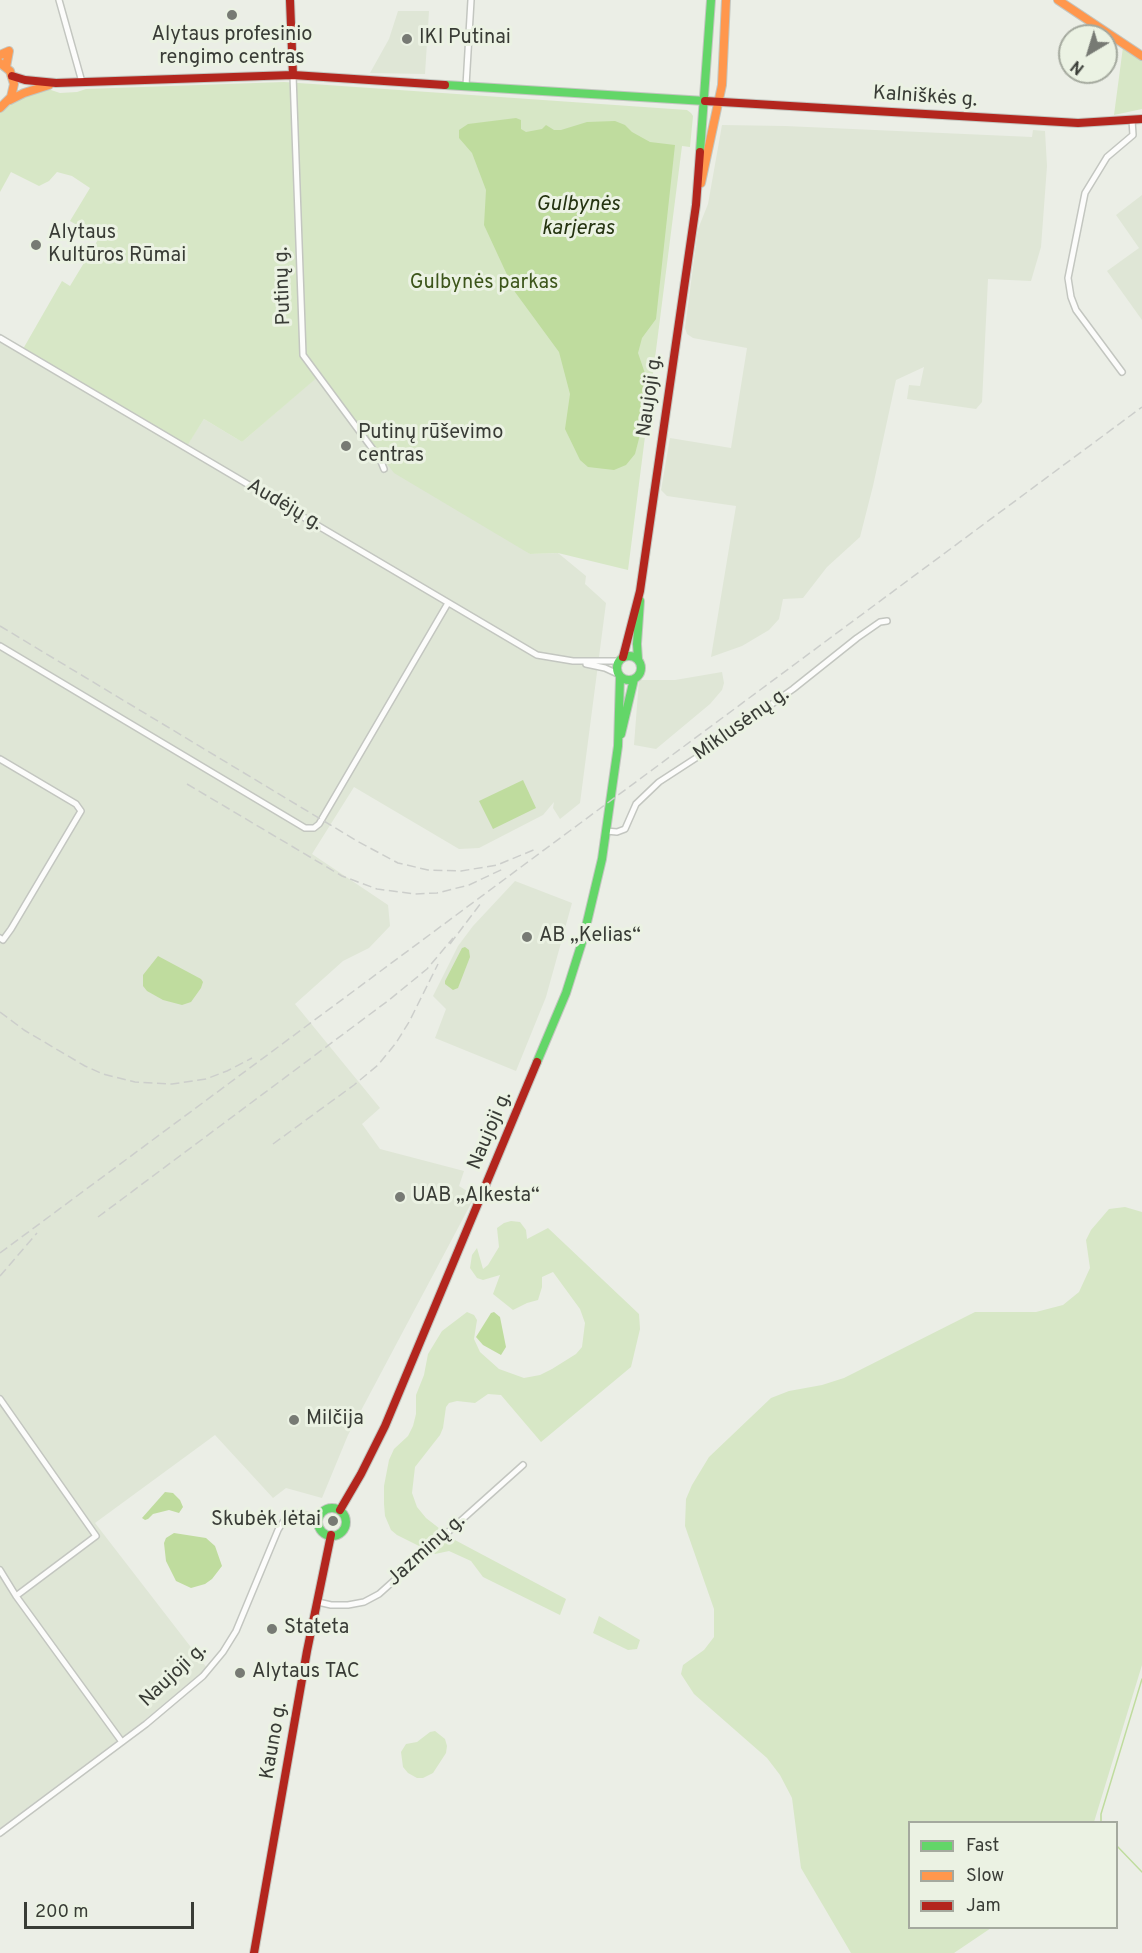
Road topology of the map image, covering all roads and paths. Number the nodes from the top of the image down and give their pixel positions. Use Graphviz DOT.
graph roads {
  1 [pos="59,0"];
  2 [pos="290,0"];
  3 [pos="471,0"];
  4 [pos="711,0"];
  5 [pos="726,0"];
  6 [pos="1058,0"];
  7 [pos="0,55"];
  8 [pos="1142,57"];
  9 [pos="3,65"];
  10 [pos="293,75"];
  11 [pos="12,76"];
  12 [pos="82,82"];
  13 [pos="56,83"];
  14 [pos="466,86"];
  15 [pos="9,101"];
  16 [pos="705,101"];
  17 [pos="719,102"];
  18 [pos="0,108"];
  19 [pos="1142,119"];
  20 [pos="1132,120"];
  21 [pos="696,205"];
  22 [pos="0,338"];
  23 [pos="1122,372"];
  24 [pos="384,469"];
  25 [pos="640,591"];
  26 [pos="448,603"];
  27 [pos="888,621"];
  28 [pos="0,646"];
  29 [pos="621,659"];
  30 [pos="638,659"];
  31 [pos="573,661"];
  32 [pos="619,675"];
  33 [pos="634,679"];
  34 [pos="618,746"];
  35 [pos="0,759"];
  36 [pos="606,831"];
  37 [pos="0,938"];
  38 [pos="0,1400"];
  39 [pos="524,1465"];
  40 [pos="340,1509"];
  41 [pos="319,1518"];
  42 [pos="331,1535"];
  43 [pos="0,1570"];
  44 [pos="16,1596"];
  45 [pos="318,1602"];
  46 [pos="122,1742"];
  47 [pos="0,1833"];
  48 [pos="254,1953"];
  1 -- 12 [label="street"];
  2 -- 10 [label="main road"];
  3 -- 14 [label="street"];
  4 -- 16 [label="main road, Naujoji g."];
  5 -- 17 [label="main road, Naujoji g."];
  6 -- 8 [label="main road"];
  7 -- 9 [label="main road"];
  9 -- 11 [label="main road"];
  10 -- 12 [label="main road"];
  10 -- 14 [label="main road"];
  10 -- 24 [label="street, Putinų g."];
  11 -- 13 [label="main road"];
  11 -- 15 [label="main road"];
  12 -- 13 [label="main road"];
  13 -- 15 [label="main road"];
  14 -- 16 [label="main road"];
  15 -- 18 [label="main road"];
  16 -- 17 [label="main road, Kalniškės g."];
  16 -- 21 [label="main road, Naujoji g."];
  17 -- 20 [label="main road, Kalniškės g."];
  17 -- 21 [label="main road, Naujoji g."];
  19 -- 20 [label="main road, Kalniškės g."];
  20 -- 23 [label="street"];
  21 -- 25 [label="main road, Naujoji g."];
  22 -- 26 [label="street, Audėjų g."];
  25 -- 29 [label="main road, Naujoji g."];
  25 -- 30 [label="main road, Naujoji g."];
  26 -- 28 [label="street"];
  26 -- 31 [label="street, Audėjų g."];
  27 -- 36 [label="street, Miklusėnų g."];
  29 -- 30 [label="main road"];
  29 -- 31 [label="street, Audėjų g."];
  29 -- 32 [label="main road"];
  30 -- 33 [label="main road"];
  31 -- 32 [label="street, Audėjų g."];
  32 -- 33 [label="main road"];
  32 -- 34 [label="main road, Naujoji g."];
  33 -- 34 [label="main road, Naujoji g."];
  34 -- 36 [label="main road, Naujoji g."];
  35 -- 37 [label="street"];
  36 -- 40 [label="main road, Naujoji g."];
  38 -- 44 [label="street"];
  39 -- 45 [label="street, Jazminų g."];
  40 -- 41 [label="main road"];
  40 -- 42 [label="main road"];
  41 -- 42 [label="main road"];
  41 -- 46 [label="street, Naujoji g."];
  42 -- 45 [label="main road, Kauno g."];
  43 -- 44 [label="street"];
  44 -- 46 [label="street"];
  45 -- 48 [label="main road, Kauno g."];
  46 -- 47 [label="street, Naujoji g."];
}
